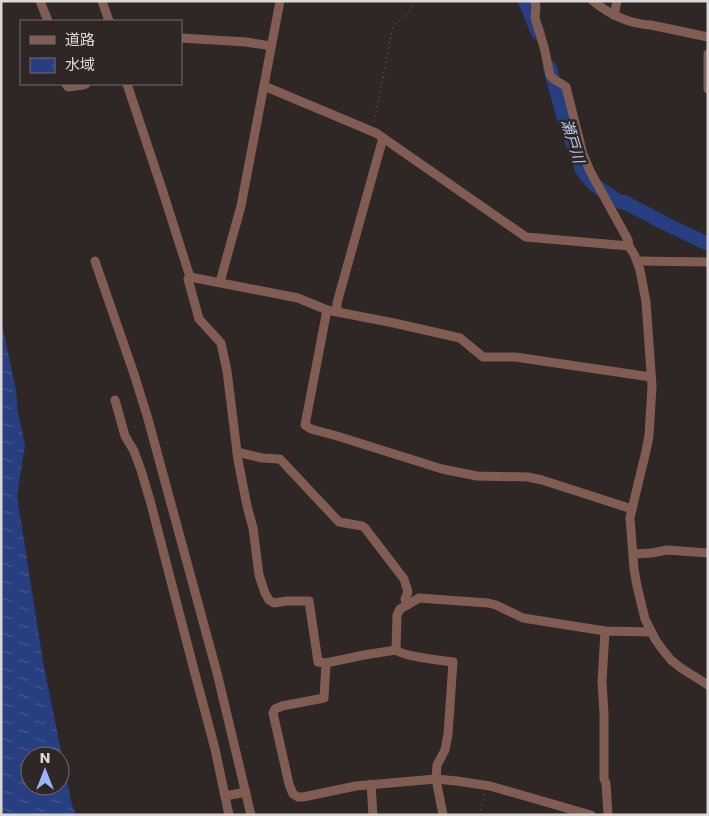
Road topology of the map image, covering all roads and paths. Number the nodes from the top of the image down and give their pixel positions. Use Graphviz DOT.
graph roads {
  1 [pos="40,1"];
  2 [pos="102,1"];
  3 [pos="280,1"];
  4 [pos="415,1"];
  5 [pos="535,1"];
  6 [pos="593,1"];
  7 [pos="616,1"];
  8 [pos="614,15"];
  9 [pos="48,20"];
  10 [pos="109,20"];
  11 [pos="708,37"];
  12 [pos="182,38"];
  13 [pos="271,46"];
  14 [pos="708,54"];
  15 [pos="67,85"];
  16 [pos="83,85"];
  17 [pos="127,85"];
  18 [pos="264,86"];
  19 [pos="708,89"];
  20 [pos="372,131"];
  21 [pos="383,138"];
  22 [pos="629,246"];
  23 [pos="95,261"];
  24 [pos="637,261"];
  25 [pos="708,262"];
  26 [pos="190,277"];
  27 [pos="220,282"];
  28 [pos="332,311"];
  29 [pos="651,377"];
  30 [pos="115,400"];
  31 [pos="237,452"];
  32 [pos="632,508"];
  33 [pos="633,554"];
  34 [pos="708,554"];
  35 [pos="407,605"];
  36 [pos="605,631"];
  37 [pos="651,632"];
  38 [pos="396,650"];
  39 [pos="326,663"];
  40 [pos="708,685"];
  41 [pos="436,779"];
  42 [pos="372,784"];
  43 [pos="488,785"];
  44 [pos="246,792"];
  45 [pos="225,796"];
  46 [pos="229,815"];
  47 [pos="251,815"];
  48 [pos="373,815"];
  49 [pos="443,815"];
  50 [pos="479,815"];
  51 [pos="591,815"];
  52 [pos="609,815"];
  1 -- 9 [label="street"];
  2 -- 10 [label="street"];
  3 -- 13 [label="street"];
  4 -- 20 [label="path"];
  5 -- 22 [label="street"];
  6 -- 8 [label="street"];
  7 -- 8 [label="street"];
  8 -- 11 [label="street"];
  12 -- 13 [label="street"];
  13 -- 18 [label="street"];
  14 -- 19 [label="street"];
  15 -- 16 [label="street"];
  17 -- 26 [label="street"];
  18 -- 20 [label="street"];
  18 -- 27 [label="street"];
  20 -- 21 [label="street"];
  21 -- 22 [label="street"];
  21 -- 28 [label="street"];
  22 -- 24 [label="street"];
  23 -- 44 [label="street"];
  24 -- 25 [label="street"];
  24 -- 29 [label="street"];
  26 -- 27 [label="street"];
  26 -- 31 [label="street"];
  27 -- 28 [label="street"];
  28 -- 29 [label="street"];
  28 -- 32 [label="street"];
  29 -- 32 [label="street"];
  30 -- 45 [label="street"];
  31 -- 35 [label="street"];
  31 -- 39 [label="street"];
  32 -- 33 [label="street"];
  33 -- 34 [label="street"];
  33 -- 37 [label="street"];
  35 -- 36 [label="street"];
  35 -- 38 [label="street"];
  36 -- 37 [label="street"];
  36 -- 52 [label="street"];
  37 -- 40 [label="street"];
  38 -- 39 [label="street"];
  38 -- 41 [label="street"];
  39 -- 42 [label="street"];
  41 -- 42 [label="street"];
  41 -- 43 [label="street"];
  41 -- 49 [label="street"];
  42 -- 48 [label="street"];
  43 -- 50 [label="path"];
  43 -- 51 [label="street"];
  44 -- 45 [label="street"];
  44 -- 47 [label="street"];
  45 -- 46 [label="street"];
}
